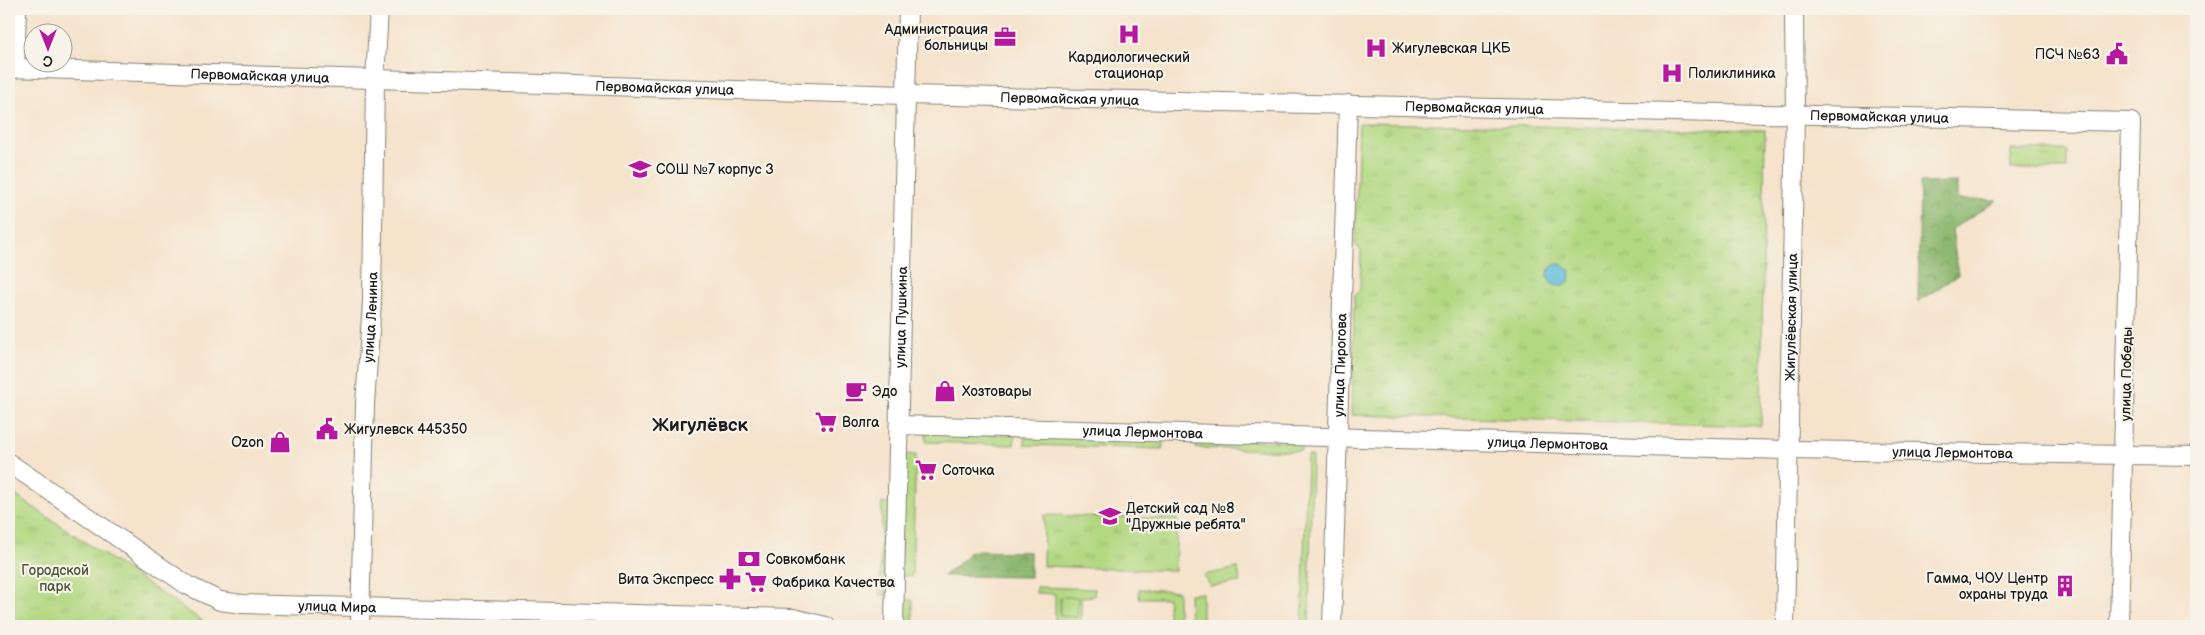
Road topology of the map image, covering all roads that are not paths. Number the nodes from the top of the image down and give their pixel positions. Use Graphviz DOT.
graph roads {
  1 [pos="18,9"];
  2 [pos="379,9"];
  3 [pos="908,9"];
  4 [pos="1794,9"];
  5 [pos="12,69"];
  6 [pos="375,80"];
  7 [pos="905,95"];
  8 [pos="1348,104"];
  9 [pos="1795,114"];
  10 [pos="2132,122"];
  11 [pos="899,425"];
  12 [pos="1337,436"];
  13 [pos="1789,450"];
  14 [pos="2124,454"];
  15 [pos="2196,456"];
  16 [pos="9,463"];
  17 [pos="361,607"];
  18 [pos="360,626"];
  19 [pos="825,626"];
  20 [pos="894,626"];
  21 [pos="1332,626"];
  22 [pos="1785,626"];
  23 [pos="2119,626"];
  1 -- 5 [label="street"];
  2 -- 6 [label="street, улица Ленина"];
  3 -- 7 [label="street, улица Пушкина"];
  4 -- 9 [label="street, Жигулёвская улица"];
  5 -- 6 [label="street, Первомайская улица"];
  6 -- 7 [label="street, Первомайская улица"];
  6 -- 17 [label="street, улица Ленина"];
  7 -- 8 [label="street, Первомайская улица"];
  7 -- 11 [label="street, улица Пушкина"];
  8 -- 9 [label="street, Первомайская улица"];
  8 -- 12 [label="street, улица Пирогова"];
  9 -- 10 [label="street, Первомайская улица"];
  9 -- 13 [label="street, Жигулёвская улица"];
  10 -- 14 [label="street, улица Победы"];
  11 -- 12 [label="street, улица Лермонтова"];
  11 -- 20 [label="street, улица Пушкина"];
  12 -- 13 [label="street, улица Лермонтова"];
  12 -- 21 [label="street, улица Пирогова"];
  13 -- 14 [label="street, улица Лермонтова"];
  13 -- 22 [label="street, Жигулёвская улица"];
  14 -- 15 [label="street, улица Лермонтова"];
  14 -- 23 [label="street, улица Победы"];
  16 -- 17 [label="street, улица Мира"];
  17 -- 18 [label="street, улица Ленина"];
  17 -- 19 [label="street, улица Мира"];
}
